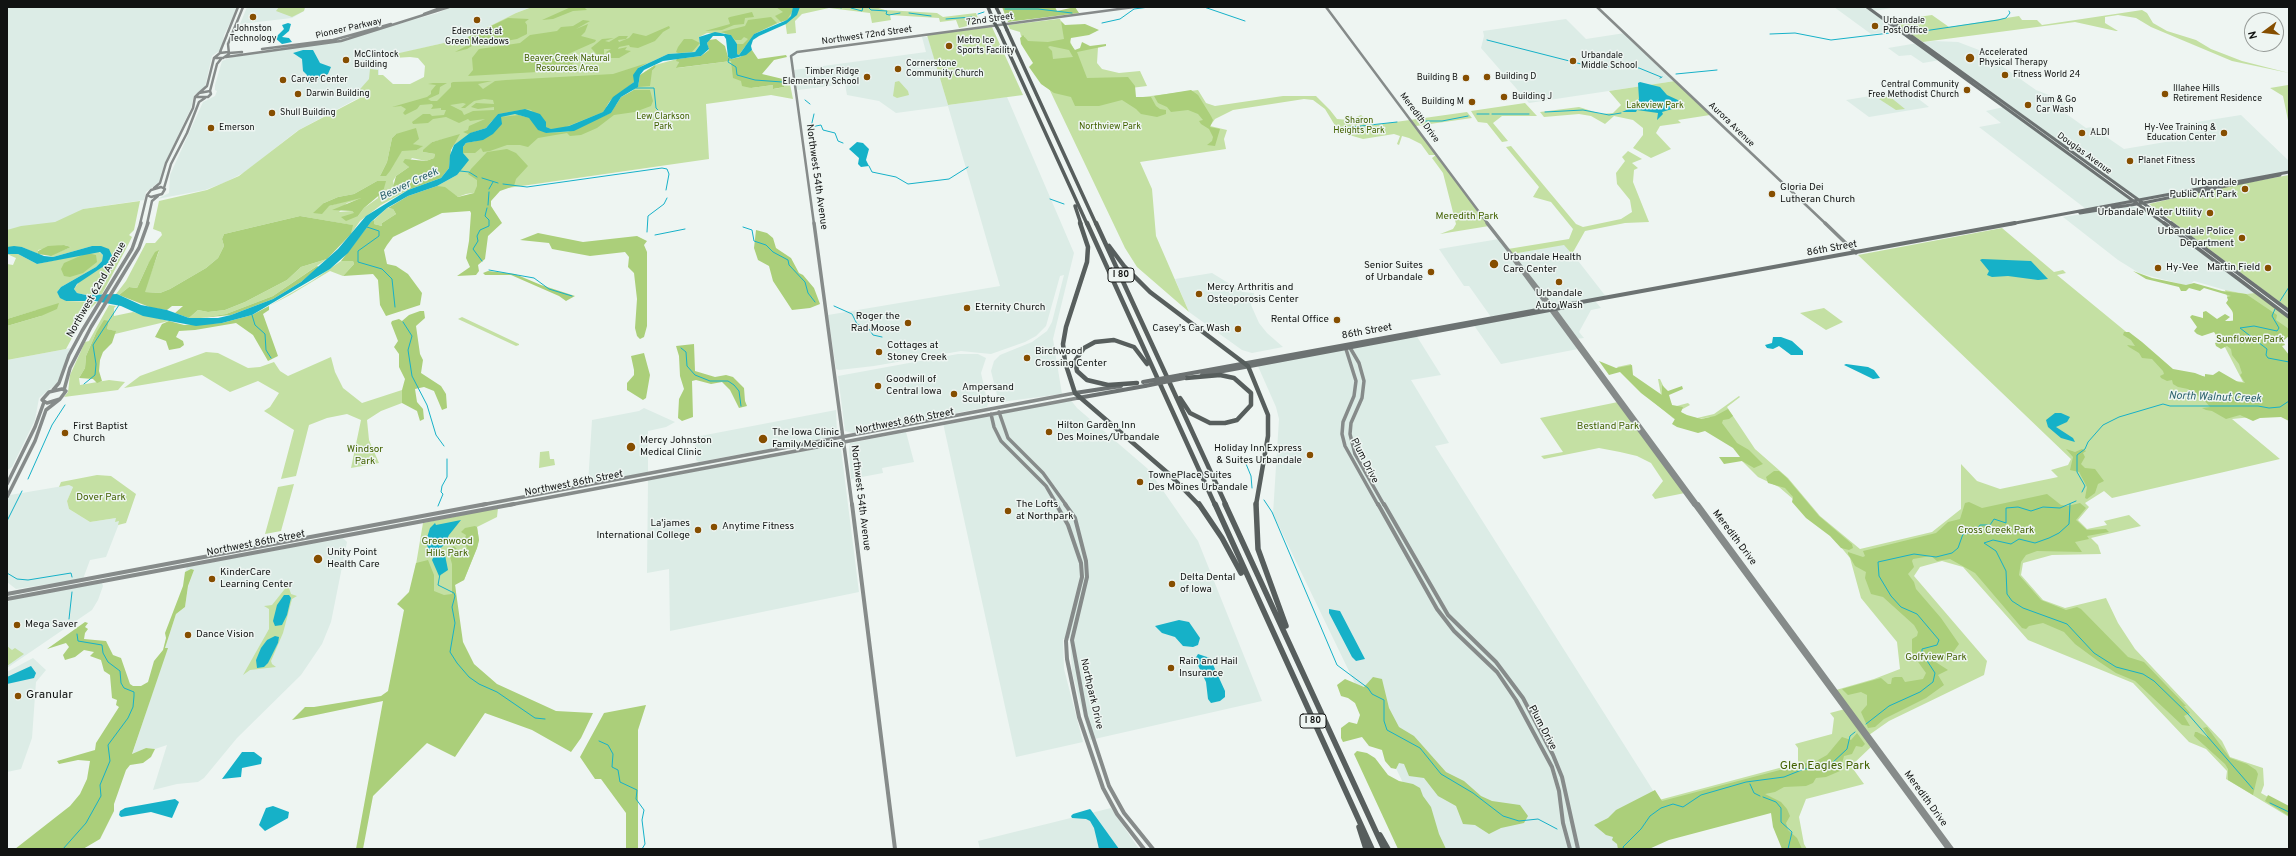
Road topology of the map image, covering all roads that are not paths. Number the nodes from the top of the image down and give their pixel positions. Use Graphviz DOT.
graph roads {
  1 [pos="238,7"];
  2 [pos="243,7"];
  3 [pos="443,7"];
  4 [pos="449,7"];
  5 [pos="988,7"];
  6 [pos="996,7"];
  7 [pos="1134,7"];
  8 [pos="1326,7"];
  9 [pos="1597,7"];
  10 [pos="1869,7"];
  11 [pos="944,33"];
  12 [pos="228,53"];
  13 [pos="217,54"];
  14 [pos="792,54"];
  15 [pos="214,58"];
  16 [pos="224,58"];
  17 [pos="210,91"];
  18 [pos="199,93"];
  19 [pos="195,97"];
  20 [pos="205,98"];
  21 [pos="2064,150"];
  22 [pos="2083,158"];
  23 [pos="2289,172"];
  24 [pos="154,188"];
  25 [pos="164,188"];
  26 [pos="1070,189"];
  27 [pos="147,195"];
  28 [pos="158,196"];
  29 [pos="2133,200"];
  30 [pos="2138,201"];
  31 [pos="2143,203"];
  32 [pos="2072,213"];
  33 [pos="1102,236"];
  34 [pos="1499,239"];
  35 [pos="1856,253"];
  36 [pos="1553,308"];
  37 [pos="1548,309"];
  38 [pos="2289,311"];
  39 [pos="2289,317"];
  40 [pos="1344,346"];
  41 [pos="1351,347"];
  42 [pos="1246,364"];
  43 [pos="1164,369"];
  44 [pos="1184,377"];
  45 [pos="1138,383"];
  46 [pos="1144,384"];
  47 [pos="1159,384"];
  48 [pos="53,390"];
  49 [pos="64,390"];
  50 [pos="1077,395"];
  51 [pos="60,399"];
  52 [pos="44,402"];
  53 [pos="999,412"];
  54 [pos="991,414"];
  55 [pos="843,439"];
  56 [pos="7,484"];
  57 [pos="7,497"];
  58 [pos="7,594"];
  59 [pos="7,599"];
  60 [pos="1274,637"];
  61 [pos="1295,652"];
  62 [pos="1362,801"];
  63 [pos="1352,804"];
  64 [pos="895,849"];
  65 [pos="1144,849"];
  66 [pos="1153,849"];
  67 [pos="1366,849"];
  68 [pos="1372,849"];
  69 [pos="1384,849"];
  70 [pos="1388,849"];
  71 [pos="1570,849"];
  72 [pos="1578,849"];
  73 [pos="1948,849"];
  74 [pos="1952,849"];
  1 -- 13 [label="street"];
  2 -- 12 [label="street"];
  3 -- 12 [label="street, Pioneer Parkway"];
  4 -- 16 [label="street, Pioneer Parkway"];
  5 -- 26 [label="highway, I 80, bridge"];
  6 -- 33 [label="highway, I 80, bridge"];
  7 -- 11 [label="street, 72nd Street"];
  8 -- 34 [label="street, Meredith Drive"];
  9 -- 35 [label="street, Aurora Avenue"];
  10 -- 21 [label="main road, Douglas Avenue"];
  10 -- 22 [label="main road, Douglas Avenue"];
  11 -- 14 [label="street, Northwest 72nd Street"];
  12 -- 13 [label="street, Pioneer Parkway"];
  12 -- 16 [label="street"];
  13 -- 15 [label="street"];
  14 -- 55 [label="street, Northwest 54th Avenue"];
  15 -- 16 [label="street, Pioneer Parkway"];
  15 -- 18 [label="street"];
  16 -- 17 [label="street"];
  17 -- 18 [label="street"];
  17 -- 20 [label="street"];
  18 -- 19 [label="street"];
  19 -- 20 [label="street"];
  19 -- 24 [label="street"];
  20 -- 25 [label="street"];
  21 -- 22 [label="main road"];
  21 -- 29 [label="main road, Douglas Avenue"];
  22 -- 30 [label="main road, Douglas Avenue"];
  23 -- 30 [label="main road, 86th Street"];
  23 -- 31 [label="main road, 86th Street"];
  24 -- 25 [label="street"];
  24 -- 27 [label="street"];
  25 -- 28 [label="street, Northwest 62nd Avenue"];
  26 -- 47 [label="highway, I 80"];
  26 -- 50 [label="highway"];
  27 -- 28 [label="street"];
  27 -- 48 [label="street, Northwest 62nd Avenue"];
  28 -- 49 [label="street, Northwest 62nd Avenue"];
  29 -- 30 [label="main road, 86th Street"];
  29 -- 32 [label="main road, 86th Street"];
  30 -- 31 [label="main road, Douglas Avenue"];
  30 -- 32 [label="main road, 86th Street"];
  30 -- 39 [label="main road, Douglas Avenue"];
  31 -- 38 [label="main road, Douglas Avenue"];
  32 -- 35 [label="main road, 86th Street"];
  33 -- 42 [label="highway"];
  33 -- 43 [label="highway, I 80"];
  34 -- 36 [label="street, Meredith Drive"];
  34 -- 37 [label="street, Meredith Drive"];
  35 -- 36 [label="main road, 86th Street"];
  36 -- 37 [label="main road, 86th Street"];
  36 -- 74 [label="street, Meredith Drive"];
  37 -- 40 [label="main road, 86th Street"];
  37 -- 41 [label="main road, 86th Street"];
  37 -- 73 [label="street, Meredith Drive"];
  40 -- 41 [label="main road, 86th Street"];
  40 -- 42 [label="main road, 86th Street"];
  40 -- 71 [label="street, Plum Drive"];
  41 -- 72 [label="street, Plum Drive"];
  42 -- 44 [label="main road, 86th Street"];
  42 -- 61 [label="highway"];
  43 -- 44 [label="highway"];
  43 -- 61 [label="highway, I 80"];
  44 -- 46 [label="main road, 86th Street, bridge"];
  45 -- 46 [label="main road, Northwest 86th Street"];
  45 -- 47 [label="highway"];
  45 -- 50 [label="main road, Northwest 86th Street"];
  46 -- 50 [label="main road, Northwest 86th Street"];
  47 -- 60 [label="highway, I 80"];
  48 -- 49 [label="street"];
  48 -- 52 [label="street, Northwest 62nd Avenue"];
  49 -- 51 [label="street, Northwest 62nd Avenue"];
  50 -- 53 [label="street, Northwest 86th Street"];
  50 -- 55 [label="street, Northwest 86th Street"];
  50 -- 60 [label="highway"];
  51 -- 52 [label="street"];
  51 -- 57 [label="street"];
  52 -- 56 [label="street"];
  53 -- 54 [label="street, Northwest 86th Street"];
  53 -- 66 [label="street, Northpark Drive"];
  54 -- 55 [label="street, Northwest 86th Street"];
  54 -- 65 [label="street, Northpark Drive"];
  55 -- 58 [label="street, Northwest 86th Street"];
  55 -- 59 [label="street, Northwest 86th Street"];
  55 -- 64 [label="street, Northwest 54th Avenue"];
  60 -- 63 [label="highway, I 80"];
  61 -- 62 [label="highway, I 80"];
  62 -- 69 [label="highway, I 80"];
  62 -- 70 [label="highway"];
  63 -- 67 [label="highway"];
  63 -- 68 [label="highway, I 80"];
}
